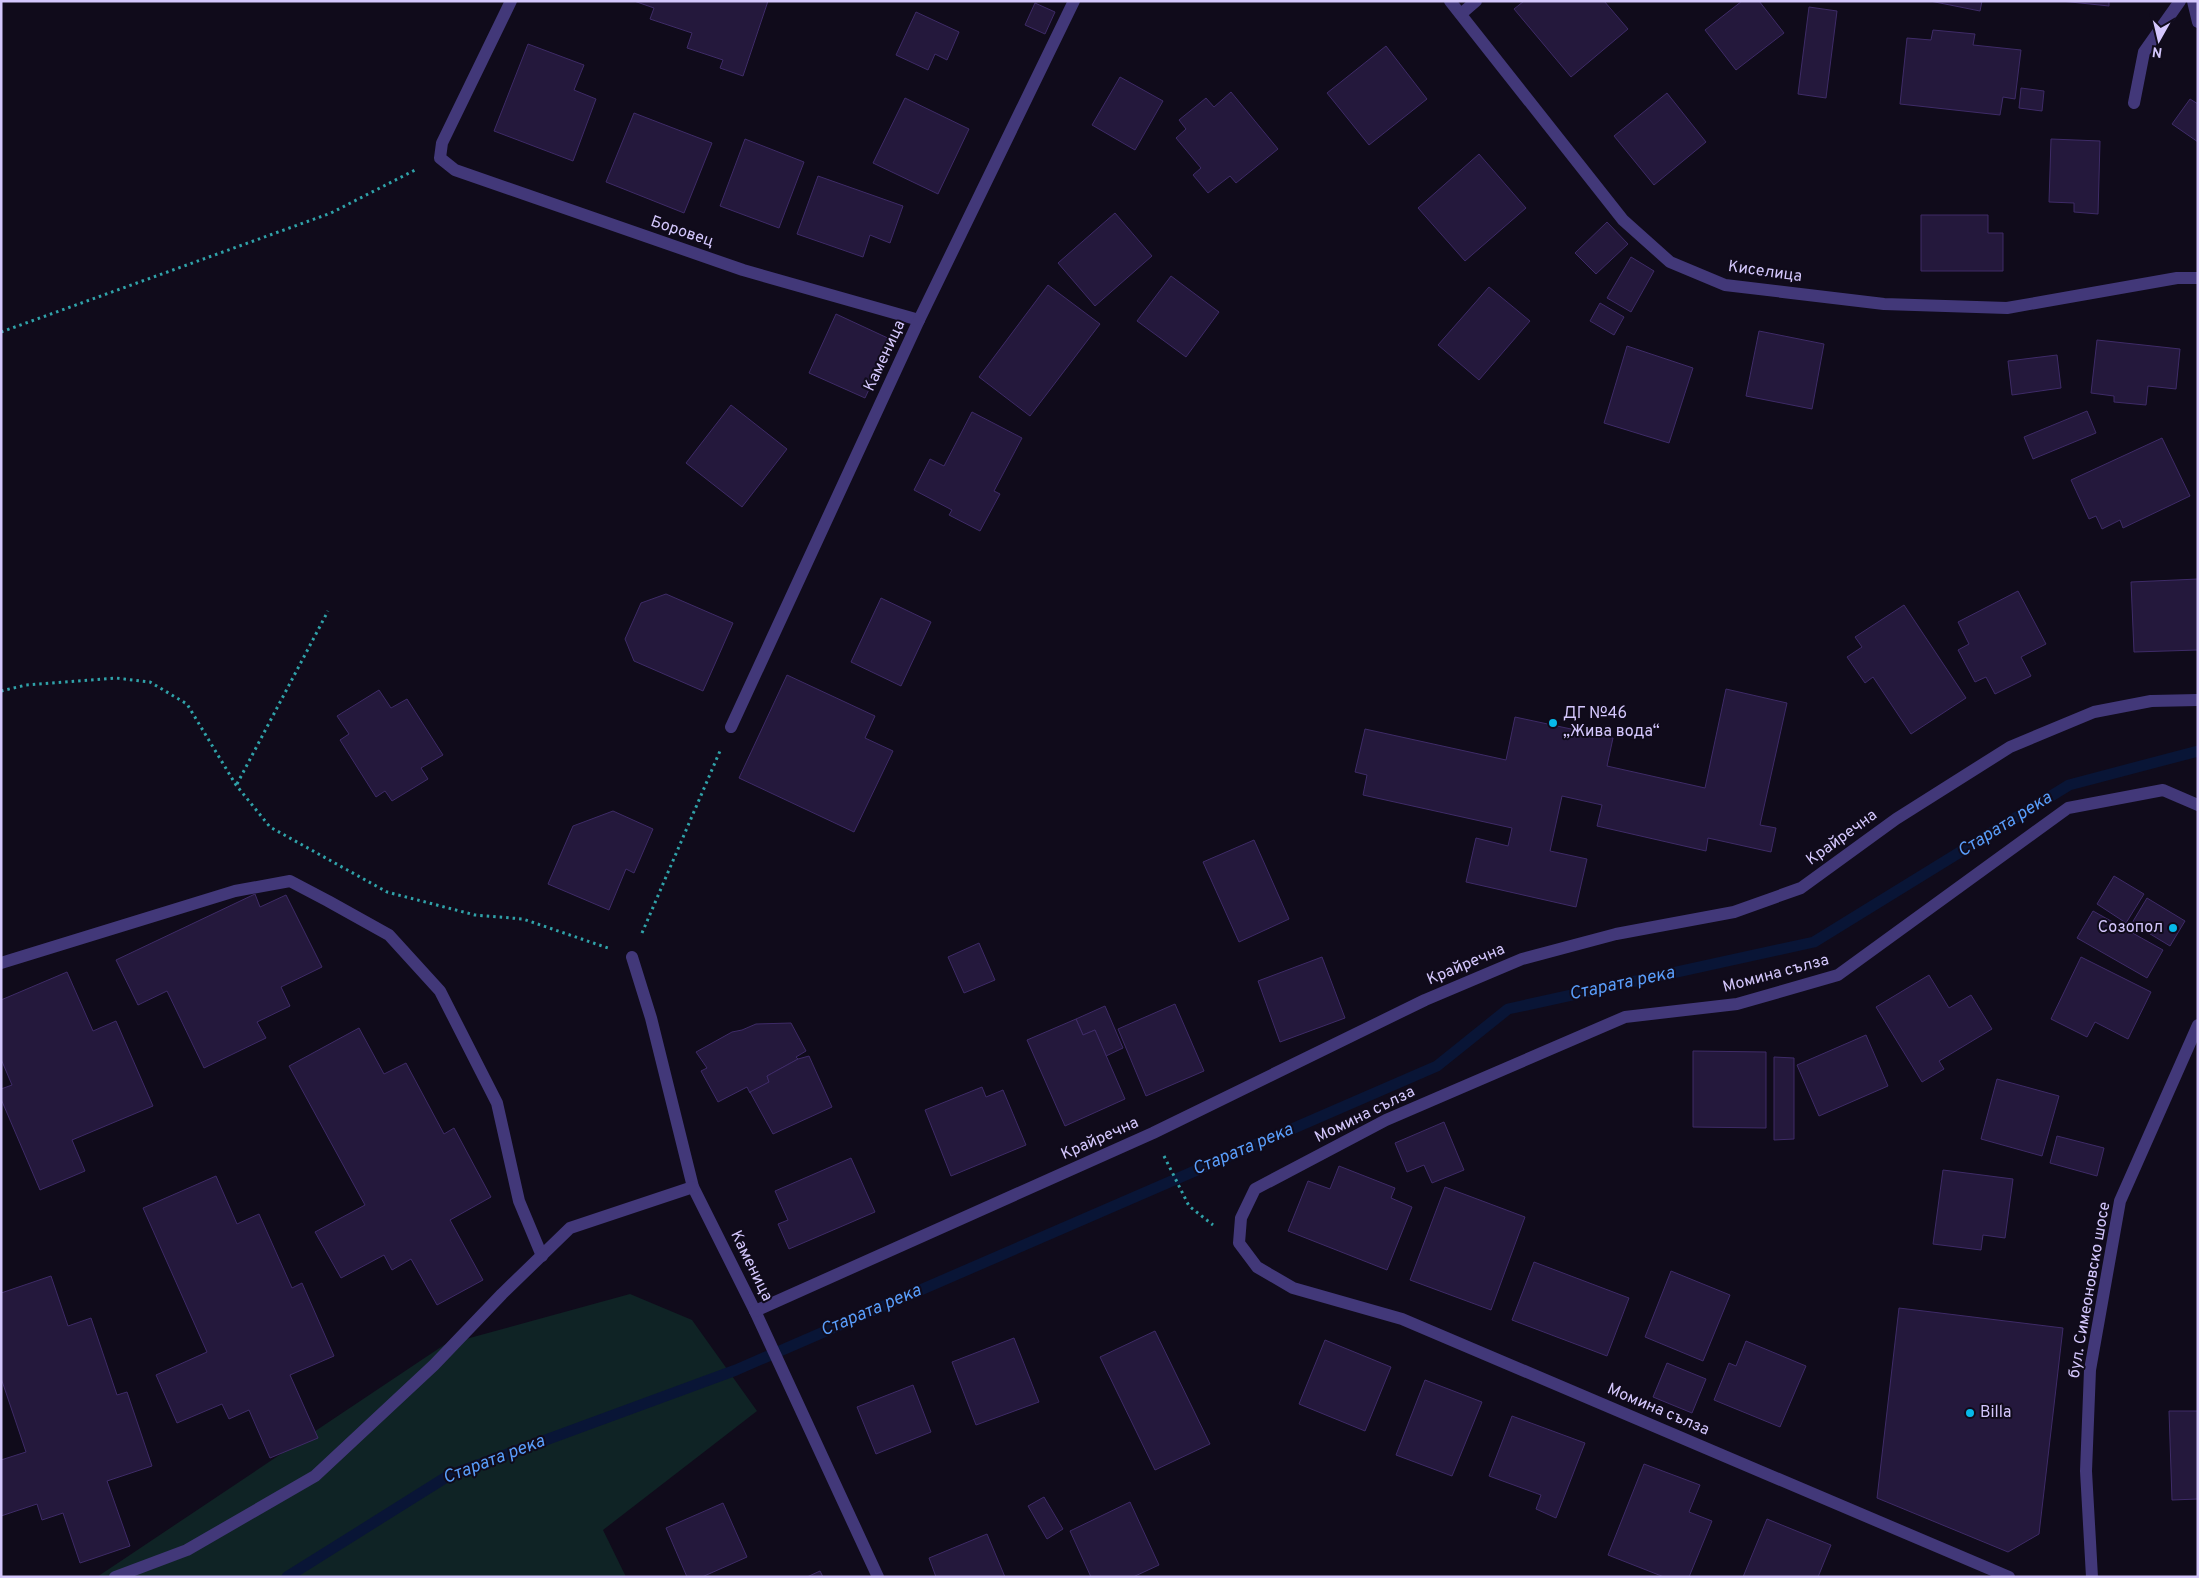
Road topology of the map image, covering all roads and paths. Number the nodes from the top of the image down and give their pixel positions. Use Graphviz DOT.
graph roads {
  1 [pos="511,1"];
  2 [pos="1074,1"];
  3 [pos="1450,1"];
  4 [pos="1476,1"];
  5 [pos="2180,1"];
  6 [pos="2193,1"];
  7 [pos="1461,14"];
  8 [pos="2198,22"];
  9 [pos="2134,103"];
  10 [pos="440,158"];
  11 [pos="2198,278"];
  12 [pos="919,320"];
  13 [pos="1,332"];
  14 [pos="328,611"];
  15 [pos="1,691"];
  16 [pos="2198,700"];
  17 [pos="730,727"];
  18 [pos="236,785"];
  19 [pos="2198,805"];
  20 [pos="632,957"];
  21 [pos="1,963"];
  22 [pos="2198,1024"];
  23 [pos="1169,1166"];
  24 [pos="693,1187"];
  25 [pos="1189,1206"];
  26 [pos="542,1256"];
  27 [pos="755,1311"];
  28 [pos="115,1577"];
  29 [pos="878,1577"];
  30 [pos="2009,1577"];
  31 [pos="2092,1577"];
  1 -- 10 [label="street"];
  2 -- 12 [label="street, Каменица"];
  3 -- 7 [label="street, Киселица"];
  4 -- 7 [label="street"];
  5 -- 9 [label="street"];
  6 -- 8 [label="street"];
  7 -- 11 [label="street, Киселица"];
  10 -- 12 [label="street, Боровец"];
  10 -- 13 [label="path"];
  12 -- 17 [label="street, Каменица"];
  14 -- 18 [label="path"];
  15 -- 18 [label="path"];
  16 -- 27 [label="street, Крайречна"];
  17 -- 20 [label="path"];
  18 -- 20 [label="path"];
  19 -- 30 [label="street, Момина сълза"];
  20 -- 24 [label="street, Каменица"];
  21 -- 26 [label="street"];
  22 -- 31 [label="street, бул. Симеоновско шосе"];
  23 -- 25 [label="path"];
  24 -- 26 [label="street"];
  24 -- 27 [label="street, Каменица"];
  26 -- 28 [label="street"];
  27 -- 29 [label="street, Каменица"];
}
